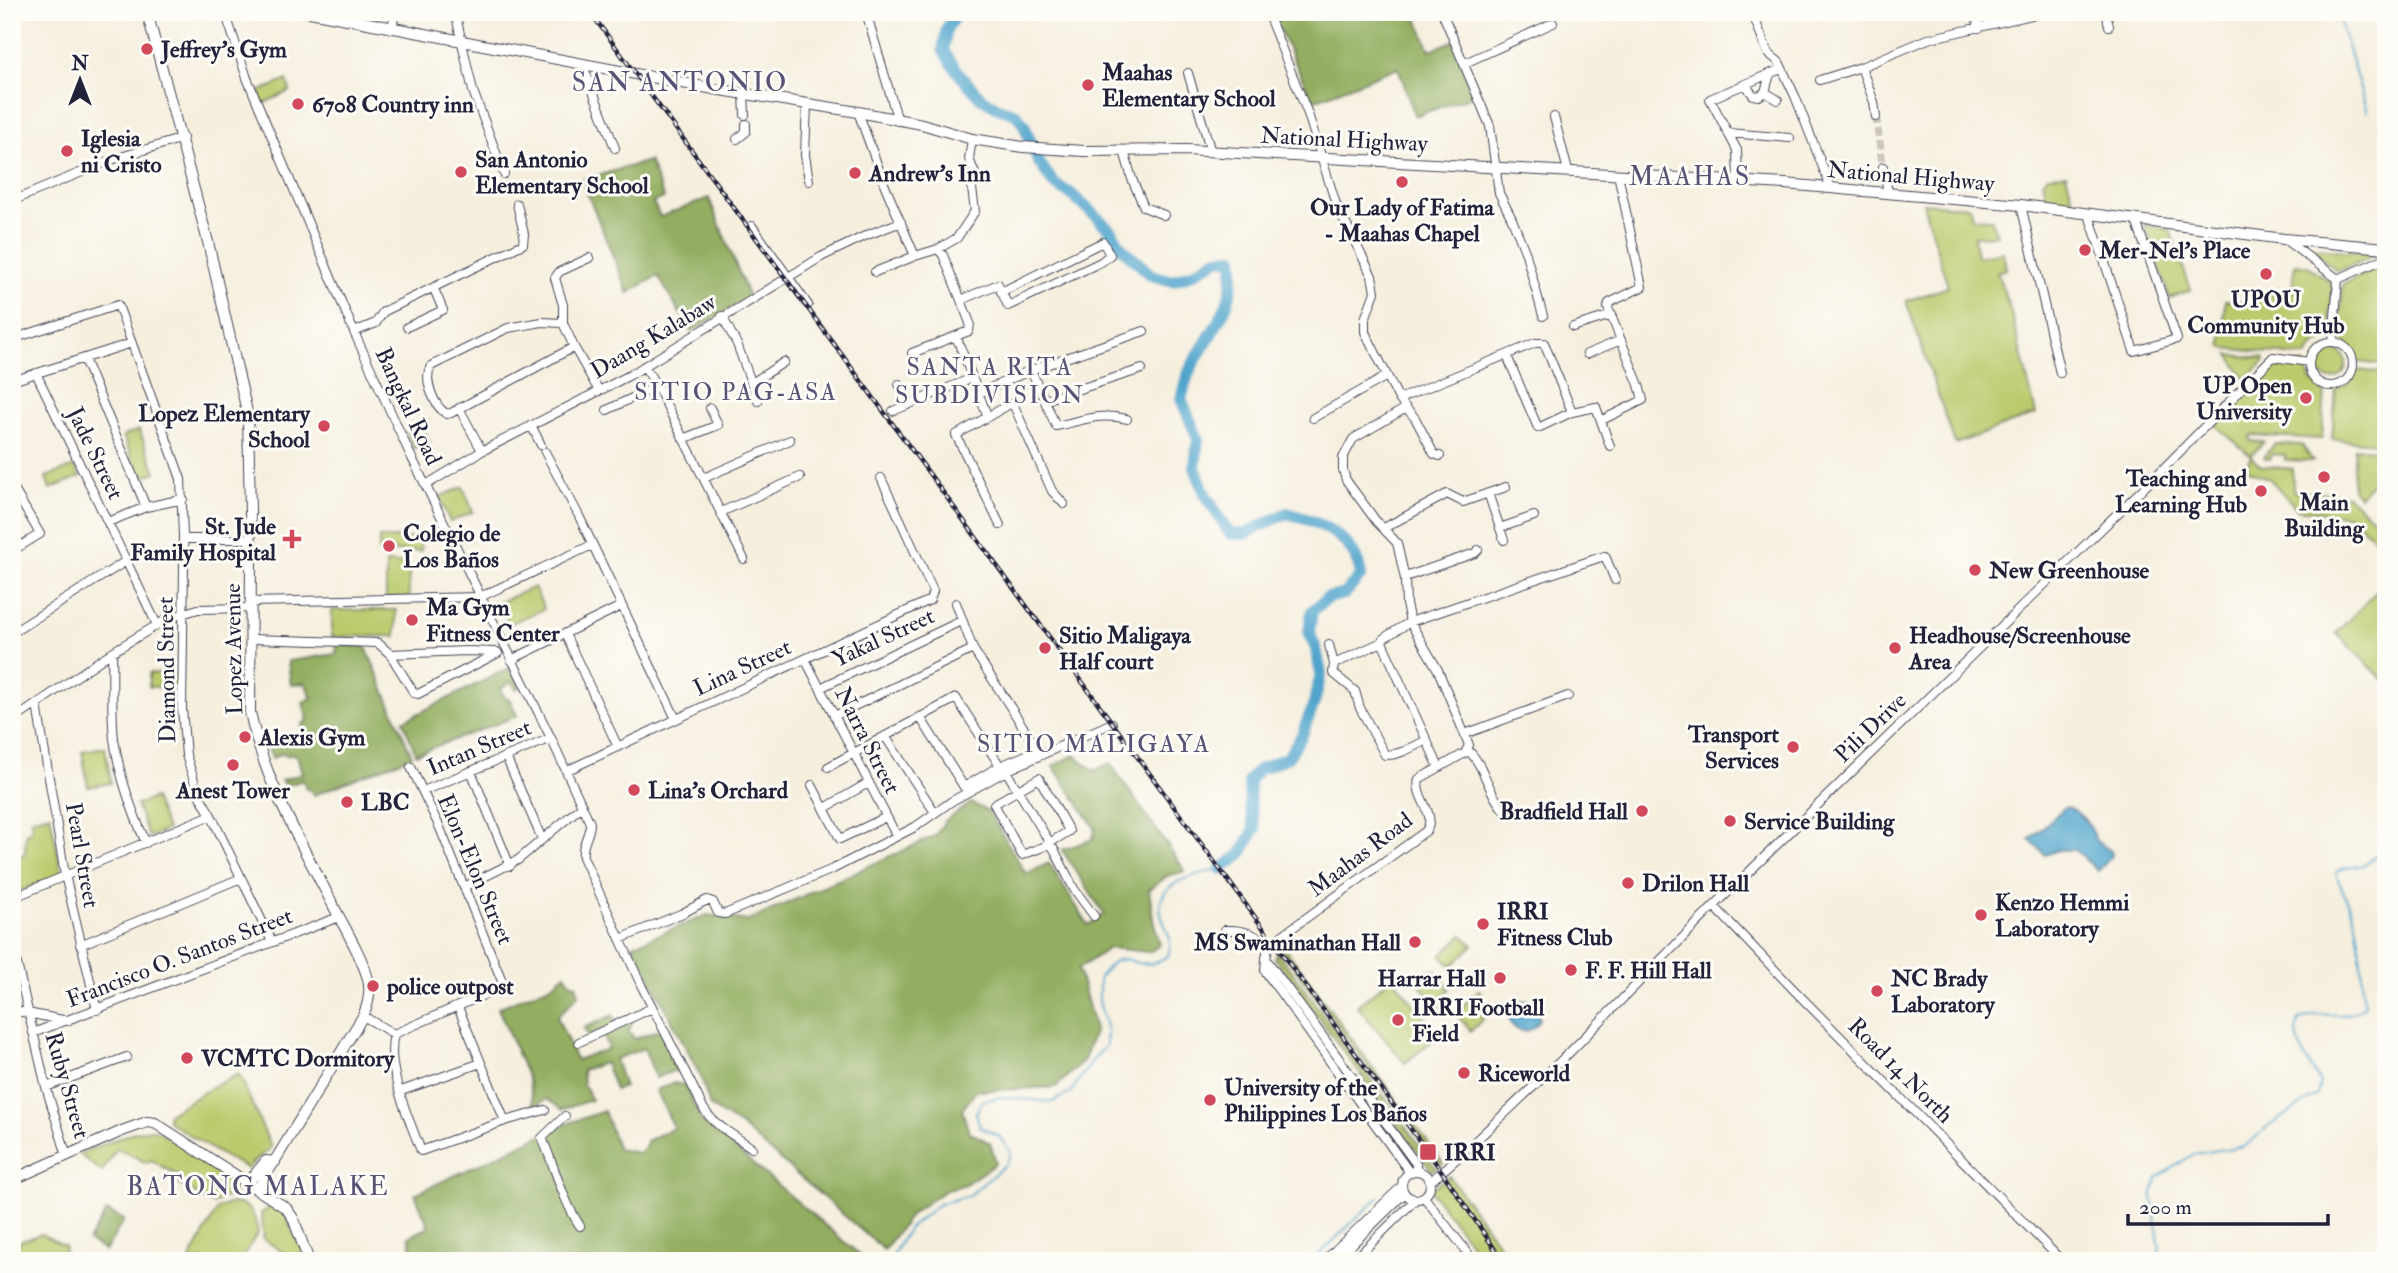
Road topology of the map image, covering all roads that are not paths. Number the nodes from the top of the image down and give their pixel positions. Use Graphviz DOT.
graph roads {
  1 [pos="147,12"];
  2 [pos="225,12"];
  3 [pos="310,12"];
  4 [pos="395,12"];
  5 [pos="456,12"];
  6 [pos="866,12"];
  7 [pos="1266,12"];
  8 [pos="1442,12"];
  9 [pos="1752,12"];
  10 [pos="1975,12"];
  11 [pos="2045,12"];
  12 [pos="2106,12"];
  13 [pos="2030,14"];
  14 [pos="1553,23"];
  15 [pos="2109,26"];
  16 [pos="1979,27"];
  17 [pos="392,29"];
  18 [pos="464,42"];
  19 [pos="582,63"];
  20 [pos="1465,63"];
  21 [pos="1861,67"];
  22 [pos="1781,69"];
  23 [pos="1188,73"];
  24 [pos="1770,74"];
  25 [pos="1821,80"];
  26 [pos="1745,85"];
  27 [pos="1765,92"];
  28 [pos="744,93"];
  29 [pos="1778,100"];
  30 [pos="807,103"];
  31 [pos="858,112"];
  32 [pos="1554,117"];
  33 [pos="1876,117"];
  34 [pos="898,121"];
  35 [pos="1728,132"];
  36 [pos="183,138"];
  37 [pos="1790,138"];
  38 [pos="737,139"];
  39 [pos="972,139"];
  40 [pos="615,148"];
  41 [pos="1124,152"];
  42 [pos="1211,152"];
  43 [pos="1322,157"];
  44 [pos="1883,167"];
  45 [pos="1496,168"];
  46 [pos="1568,171"];
  47 [pos="504,174"];
  48 [pos="1618,174"];
  49 [pos="808,181"];
  50 [pos="1738,181"];
  51 [pos="1831,188"];
  52 [pos="1888,192"];
  53 [pos="12,201"];
  54 [pos="517,204"];
  55 [pos="2021,205"];
  56 [pos="1164,215"];
  57 [pos="2089,215"];
  58 [pos="2136,221"];
  59 [pos="901,222"];
  60 [pos="752,226"];
  61 [pos="2284,239"];
  62 [pos="2386,248"];
  63 [pos="937,249"];
  64 [pos="915,256"];
  65 [pos="589,258"];
  66 [pos="2386,258"];
  67 [pos="875,272"];
  68 [pos="788,277"];
  69 [pos="2337,279"];
  70 [pos="433,289"];
  71 [pos="1001,292"];
  72 [pos="961,300"];
  73 [pos="808,305"];
  74 [pos="1612,315"];
  75 [pos="722,316"];
  76 [pos="1543,316"];
  77 [pos="563,323"];
  78 [pos="407,327"];
  79 [pos="1573,327"];
  80 [pos="1144,331"];
  81 [pos="354,332"];
  82 [pos="956,336"];
  83 [pos="12,339"];
  84 [pos="1621,340"];
  85 [pos="2333,342"];
  86 [pos="132,343"];
  87 [pos="574,347"];
  88 [pos="912,353"];
  89 [pos="1587,354"];
  90 [pos="1507,356"];
  91 [pos="84,359"];
  92 [pos="784,362"];
  93 [pos="2309,362"];
  94 [pos="644,366"];
  95 [pos="1142,369"];
  96 [pos="1031,370"];
  97 [pos="36,373"];
  98 [pos="2060,373"];
  99 [pos="1387,376"];
  100 [pos="972,378"];
  101 [pos="12,381"];
  102 [pos="752,383"];
  103 [pos="899,384"];
  104 [pos="657,386"];
  105 [pos="599,391"];
  106 [pos="979,393"];
  107 [pos="1399,399"];
  108 [pos="1045,400"];
  109 [pos="758,401"];
  110 [pos="908,405"];
  111 [pos="459,408"];
  112 [pos="710,408"];
  113 [pos="1406,408"];
  114 [pos="607,410"];
  115 [pos="893,411"];
  116 [pos="1572,412"];
  117 [pos="987,415"];
  118 [pos="1313,418"];
  119 [pos="1127,419"];
  120 [pos="1602,419"];
  121 [pos="531,425"];
  122 [pos="684,439"];
  123 [pos="790,440"];
  124 [pos="1610,446"];
  125 [pos="482,452"];
  126 [pos="1440,456"];
  127 [pos="800,477"];
  128 [pos="704,478"];
  129 [pos="881,478"];
  130 [pos="426,485"];
  131 [pos="12,486"];
  132 [pos="1506,487"];
  133 [pos="1488,493"];
  134 [pos="183,499"];
  135 [pos="1064,504"];
  136 [pos="146,507"];
  137 [pos="722,512"];
  138 [pos="1534,516"];
  139 [pos="108,523"];
  140 [pos="1000,525"];
  141 [pos="1384,528"];
  142 [pos="1500,528"];
  143 [pos="184,539"];
  144 [pos="249,539"];
  145 [pos="1504,540"];
  146 [pos="592,545"];
  147 [pos="1478,550"];
  148 [pos="12,551"];
  149 [pos="744,559"];
  150 [pos="126,561"];
  151 [pos="1405,577"];
  152 [pos="1615,580"];
  153 [pos="480,597"];
  154 [pos="956,603"];
  155 [pos="251,605"];
  156 [pos="621,607"];
  157 [pos="183,612"];
  158 [pos="961,621"];
  159 [pos="1410,622"];
  160 [pos="157,625"];
  161 [pos="12,633"];
  162 [pos="565,634"];
  163 [pos="251,639"];
  164 [pos="1382,642"];
  165 [pos="1329,645"];
  166 [pos="973,649"];
  167 [pos="502,651"];
  168 [pos="112,652"];
  169 [pos="390,654"];
  170 [pos="511,660"];
  171 [pos="807,663"];
  172 [pos="1334,664"];
  173 [pos="820,688"];
  174 [pos="1569,696"];
  175 [pos="37,705"];
  176 [pos="834,716"];
  177 [pos="920,717"];
  178 [pos="676,719"];
  179 [pos="12,722"];
  180 [pos="1112,723"];
  181 [pos="1465,734"];
  182 [pos="885,736"];
  183 [pos="551,738"];
  184 [pos="1427,740"];
  185 [pos="618,747"];
  186 [pos="1468,750"];
  187 [pos="854,753"];
  188 [pos="506,757"];
  189 [pos="1437,763"];
  190 [pos="828,766"];
  191 [pos="411,767"];
  192 [pos="1003,769"];
  193 [pos="471,771"];
  194 [pos="566,771"];
  195 [pos="869,783"];
  196 [pos="812,785"];
  197 [pos="423,791"];
  198 [pos="1017,791"];
  199 [pos="582,806"];
  200 [pos="1516,807"];
  201 [pos="825,808"];
  202 [pos="932,808"];
  203 [pos="211,815"];
  204 [pos="886,817"];
  205 [pos="894,831"];
  206 [pos="542,839"];
  207 [pos="146,843"];
  208 [pos="1049,844"];
  209 [pos="510,866"];
  210 [pos="65,875"];
  211 [pos="241,878"];
  212 [pos="464,887"];
  213 [pos="12,898"];
  214 [pos="1714,906"];
  215 [pos="1094,916"];
  216 [pos="339,917"];
  217 [pos="1224,930"];
  218 [pos="620,939"];
  219 [pos="272,942"];
  220 [pos="12,943"];
  221 [pos="80,945"];
  222 [pos="1269,946"];
  223 [pos="458,1007"];
  224 [pos="652,1008"];
  225 [pos="12,1010"];
  226 [pos="97,1010"];
  227 [pos="27,1012"];
  228 [pos="363,1016"];
  229 [pos="68,1021"];
  230 [pos="33,1033"];
  231 [pos="394,1034"];
  232 [pos="579,1042"];
  233 [pos="127,1057"];
  234 [pos="481,1063"];
  235 [pos="47,1087"];
  236 [pos="401,1091"];
  237 [pos="545,1110"];
  238 [pos="565,1116"];
  239 [pos="505,1121"];
  240 [pos="752,1148"];
  241 [pos="67,1156"];
  242 [pos="1413,1172"];
  243 [pos="12,1180"];
  244 [pos="1430,1182"];
  245 [pos="253,1186"];
  246 [pos="1403,1190"];
  247 [pos="1420,1198"];
  248 [pos="580,1226"];
  249 [pos="309,1261"];
  250 [pos="1324,1261"];
  251 [pos="1335,1261"];
  252 [pos="1353,1261"];
  253 [pos="1474,1261"];
  254 [pos="2062,1261"];
  1 -- 36 [label="main road, Lopez Avenue"];
  2 -- 81 [label="street, Bangkal Road"];
  3 -- 17 [label="main road, National Highway"];
  4 -- 17 [label="street"];
  5 -- 18 [label="street"];
  6 -- 34 [label="street"];
  7 -- 43 [label="street"];
  8 -- 20 [label="street"];
  9 -- 22 [label="street"];
  10 -- 16 [label="street"];
  11 -- 13 [label="street"];
  12 -- 15 [label="street"];
  13 -- 16 [label="street"];
  14 -- 20 [label="street"];
  16 -- 21 [label="street"];
  17 -- 18 [label="main road, National Highway"];
  18 -- 19 [label="main road, National Highway"];
  18 -- 47 [label="street"];
  19 -- 28 [label="main road, National Highway"];
  19 -- 40 [label="street"];
  20 -- 45 [label="street"];
  21 -- 25 [label="street"];
  21 -- 33 [label="street"];
  22 -- 24 [label="street"];
  22 -- 51 [label="street"];
  23 -- 42 [label="street"];
  24 -- 26 [label="street"];
  24 -- 27 [label="street"];
  26 -- 27 [label="street"];
  26 -- 35 [label="street"];
  27 -- 29 [label="street"];
  28 -- 30 [label="main road, National Highway"];
  28 -- 38 [label="street"];
  30 -- 31 [label="main road, National Highway"];
  30 -- 49 [label="street"];
  31 -- 34 [label="main road, National Highway"];
  31 -- 59 [label="street"];
  32 -- 46 [label="street"];
  34 -- 39 [label="main road, National Highway"];
  35 -- 37 [label="street"];
  35 -- 50 [label="street"];
  36 -- 53 [label="street"];
  36 -- 144 [label="main road, Lopez Avenue"];
  39 -- 41 [label="main road, National Highway"];
  39 -- 63 [label="street"];
  41 -- 42 [label="main road, National Highway"];
  41 -- 56 [label="street"];
  42 -- 43 [label="main road, National Highway"];
  43 -- 45 [label="main road, National Highway"];
  43 -- 99 [label="street"];
  44 -- 52 [label="street"];
  45 -- 46 [label="main road, National Highway"];
  45 -- 76 [label="street"];
  46 -- 48 [label="main road, National Highway"];
  48 -- 50 [label="main road, National Highway"];
  48 -- 74 [label="street"];
  50 -- 51 [label="main road, National Highway"];
  51 -- 52 [label="main road, National Highway"];
  52 -- 55 [label="main road, National Highway"];
  54 -- 70 [label="street"];
  55 -- 57 [label="main road, National Highway"];
  55 -- 98 [label="street"];
  57 -- 58 [label="main road, National Highway"];
  57 -- 58 [label="street"];
  58 -- 61 [label="main road, National Highway"];
  59 -- 64 [label="street"];
  59 -- 68 [label="street, Daang Kalabaw"];
  60 -- 68 [label="street"];
  61 -- 62 [label="main road, National Highway"];
  61 -- 69 [label="street"];
  63 -- 64 [label="street"];
  63 -- 72 [label="street"];
  64 -- 67 [label="street"];
  65 -- 77 [label="street"];
  66 -- 69 [label="street"];
  68 -- 73 [label="street"];
  68 -- 75 [label="street, Daang Kalabaw"];
  69 -- 85 [label="street"];
  70 -- 78 [label="street"];
  70 -- 81 [label="street"];
  71 -- 71 [label="street"];
  71 -- 72 [label="street"];
  72 -- 82 [label="street"];
  74 -- 79 [label="street"];
  74 -- 84 [label="street"];
  75 -- 94 [label="street, Daang Kalabaw"];
  75 -- 102 [label="street"];
  77 -- 87 [label="street"];
  77 -- 111 [label="street"];
  80 -- 96 [label="street"];
  81 -- 130 [label="street, Bangkal Road"];
  82 -- 88 [label="street"];
  82 -- 100 [label="street"];
  83 -- 86 [label="street, Diamond Street"];
  84 -- 89 [label="street"];
  84 -- 120 [label="street"];
  85 -- 93 [label="street"];
  85 -- 93 [label="street"];
  86 -- 91 [label="street"];
  86 -- 134 [label="street, Diamond Street"];
  87 -- 105 [label="street"];
  87 -- 111 [label="street"];
  90 -- 107 [label="street"];
  90 -- 116 [label="street"];
  90 -- 116 [label="street"];
  91 -- 97 [label="street"];
  91 -- 136 [label="street"];
  92 -- 102 [label="street"];
  93 -- 214 [label="street, Pili Drive"];
  94 -- 104 [label="street"];
  94 -- 105 [label="street, Daang Kalabaw"];
  95 -- 108 [label="street"];
  96 -- 106 [label="street"];
  96 -- 108 [label="street"];
  97 -- 101 [label="street"];
  97 -- 139 [label="street, Jade Street"];
  99 -- 107 [label="street"];
  99 -- 118 [label="street"];
  100 -- 106 [label="street"];
  100 -- 110 [label="street"];
  102 -- 109 [label="street"];
  103 -- 110 [label="street"];
  104 -- 114 [label="street"];
  104 -- 122 [label="street"];
  105 -- 121 [label="street, Daang Kalabaw"];
  106 -- 117 [label="street"];
  107 -- 113 [label="street"];
  108 -- 119 [label="street"];
  110 -- 115 [label="street"];
  111 -- 125 [label="street"];
  112 -- 122 [label="street"];
  113 -- 126 [label="street"];
  113 -- 141 [label="street"];
  116 -- 120 [label="street"];
  117 -- 135 [label="street"];
  117 -- 140 [label="street"];
  120 -- 124 [label="street"];
  121 -- 125 [label="street, Daang Kalabaw"];
  121 -- 146 [label="street"];
  122 -- 128 [label="street"];
  123 -- 128 [label="street"];
  125 -- 130 [label="street, Daang Kalabaw"];
  127 -- 137 [label="street"];
  128 -- 137 [label="street"];
  129 -- 171 [label="street, Lina Street"];
  130 -- 153 [label="street, Bangkal Road"];
  131 -- 148 [label="street"];
  132 -- 133 [label="street"];
  133 -- 141 [label="street"];
  133 -- 142 [label="street"];
  134 -- 136 [label="street"];
  134 -- 143 [label="street, Diamond Street"];
  136 -- 139 [label="street"];
  137 -- 149 [label="street"];
  138 -- 142 [label="street"];
  139 -- 150 [label="street, Jade Street"];
  141 -- 151 [label="street"];
  142 -- 145 [label="street"];
  143 -- 144 [label="street"];
  143 -- 157 [label="street, Diamond Street"];
  144 -- 155 [label="main road, Lopez Avenue"];
  146 -- 153 [label="street"];
  146 -- 156 [label="street"];
  147 -- 151 [label="street"];
  150 -- 160 [label="street, Jade Street"];
  150 -- 161 [label="street"];
  151 -- 159 [label="street"];
  152 -- 159 [label="street"];
  153 -- 155 [label="street"];
  153 -- 167 [label="street, Bangkal Road"];
  154 -- 158 [label="street"];
  155 -- 157 [label="street"];
  155 -- 163 [label="main road, Lopez Avenue"];
  156 -- 162 [label="street"];
  156 -- 178 [label="street"];
  157 -- 160 [label="street"];
  157 -- 203 [label="street, Diamond Street"];
  158 -- 166 [label="street"];
  158 -- 173 [label="street, Yakal Street"];
  159 -- 164 [label="street"];
  159 -- 181 [label="street"];
  160 -- 168 [label="street"];
  162 -- 170 [label="street"];
  162 -- 185 [label="street"];
  163 -- 169 [label="street"];
  163 -- 216 [label="main road, Lopez Avenue"];
  164 -- 172 [label="street"];
  164 -- 184 [label="street"];
  165 -- 172 [label="street"];
  166 -- 176 [label="street"];
  166 -- 192 [label="street"];
  167 -- 169 [label="street"];
  167 -- 169 [label="street"];
  167 -- 170 [label="street, Bangkal Road"];
  168 -- 175 [label="street"];
  168 -- 207 [label="street"];
  170 -- 183 [label="street, Bangkal Road"];
  171 -- 173 [label="street, Narra Street"];
  171 -- 178 [label="street, Lina Street"];
  172 -- 184 [label="street"];
  173 -- 176 [label="street, Narra Street"];
  174 -- 181 [label="street"];
  175 -- 179 [label="street"];
  175 -- 210 [label="street, Pearl Street"];
  176 -- 187 [label="street, Narra Street"];
  177 -- 182 [label="street"];
  177 -- 192 [label="street"];
  177 -- 192 [label="street"];
  178 -- 185 [label="street, Lina Street"];
  180 -- 192 [label="street"];
  181 -- 186 [label="street"];
  182 -- 187 [label="street"];
  182 -- 202 [label="street"];
  183 -- 188 [label="street, Intan Street"];
  183 -- 194 [label="street, Bangkal Road"];
  184 -- 189 [label="street"];
  185 -- 194 [label="street, Lina Street"];
  186 -- 200 [label="street"];
  186 -- 222 [label="street, Maahas Road"];
  187 -- 190 [label="street"];
  187 -- 195 [label="street, Narra Street"];
  188 -- 193 [label="street, Intan Street"];
  188 -- 206 [label="street"];
  191 -- 197 [label="street, Elon-Elon Street"];
  192 -- 198 [label="street"];
  192 -- 218 [label="street"];
  193 -- 197 [label="street, Intan Street"];
  193 -- 209 [label="street"];
  194 -- 199 [label="street, Bangkal Road"];
  195 -- 201 [label="street"];
  195 -- 204 [label="street, Narra Street"];
  196 -- 201 [label="street"];
  197 -- 212 [label="street, Elon-Elon Street"];
  198 -- 208 [label="street"];
  198 -- 208 [label="street"];
  198 -- 208 [label="street"];
  199 -- 206 [label="street"];
  199 -- 218 [label="street, Bangkal Road"];
  201 -- 204 [label="street"];
  203 -- 207 [label="street"];
  203 -- 211 [label="street, Diamond Street"];
  204 -- 205 [label="street, Narra Street"];
  206 -- 209 [label="street"];
  207 -- 210 [label="street"];
  208 -- 215 [label="street"];
  209 -- 212 [label="street"];
  210 -- 213 [label="street"];
  210 -- 221 [label="street, Pearl Street"];
  211 -- 219 [label="street, Diamond Street"];
  211 -- 221 [label="street"];
  212 -- 223 [label="street, Elon-Elon Street"];
  214 -- 244 [label="street, Pili Drive"];
  214 -- 254 [label="street, Road 14 North"];
  216 -- 219 [label="street, Francisco O. Santos Street"];
  216 -- 228 [label="main road, Lopez Avenue"];
  217 -- 222 [label="street"];
  218 -- 224 [label="street, Bangkal Road"];
  219 -- 226 [label="street, Francisco O. Santos Street"];
  220 -- 227 [label="street, Ruby Street"];
  221 -- 226 [label="street, Pearl Street"];
  222 -- 242 [label="street"];
  223 -- 231 [label="street"];
  223 -- 234 [label="street"];
  224 -- 232 [label="street"];
  224 -- 240 [label="street, Bangkal Road"];
  225 -- 227 [label="street"];
  226 -- 229 [label="street, Francisco O. Santos Street"];
  227 -- 229 [label="street"];
  227 -- 230 [label="street, Ruby Street"];
  228 -- 231 [label="street"];
  228 -- 245 [label="main road, Lopez Avenue"];
  229 -- 230 [label="street, Francisco O. Santos Street"];
  230 -- 235 [label="street, Ruby Street"];
  231 -- 236 [label="street"];
  233 -- 235 [label="street"];
  234 -- 236 [label="street"];
  234 -- 239 [label="street"];
  235 -- 241 [label="street, Ruby Street"];
  236 -- 239 [label="street"];
  237 -- 239 [label="street"];
  238 -- 248 [label="street"];
  241 -- 243 [label="main road"];
  241 -- 245 [label="main road"];
  242 -- 244 [label="street"];
  242 -- 246 [label="street"];
  244 -- 247 [label="street"];
  245 -- 249 [label="main road"];
  246 -- 247 [label="street"];
  246 -- 250 [label="street"];
  246 -- 251 [label="street"];
  247 -- 252 [label="street"];
  247 -- 253 [label="street"];
}
